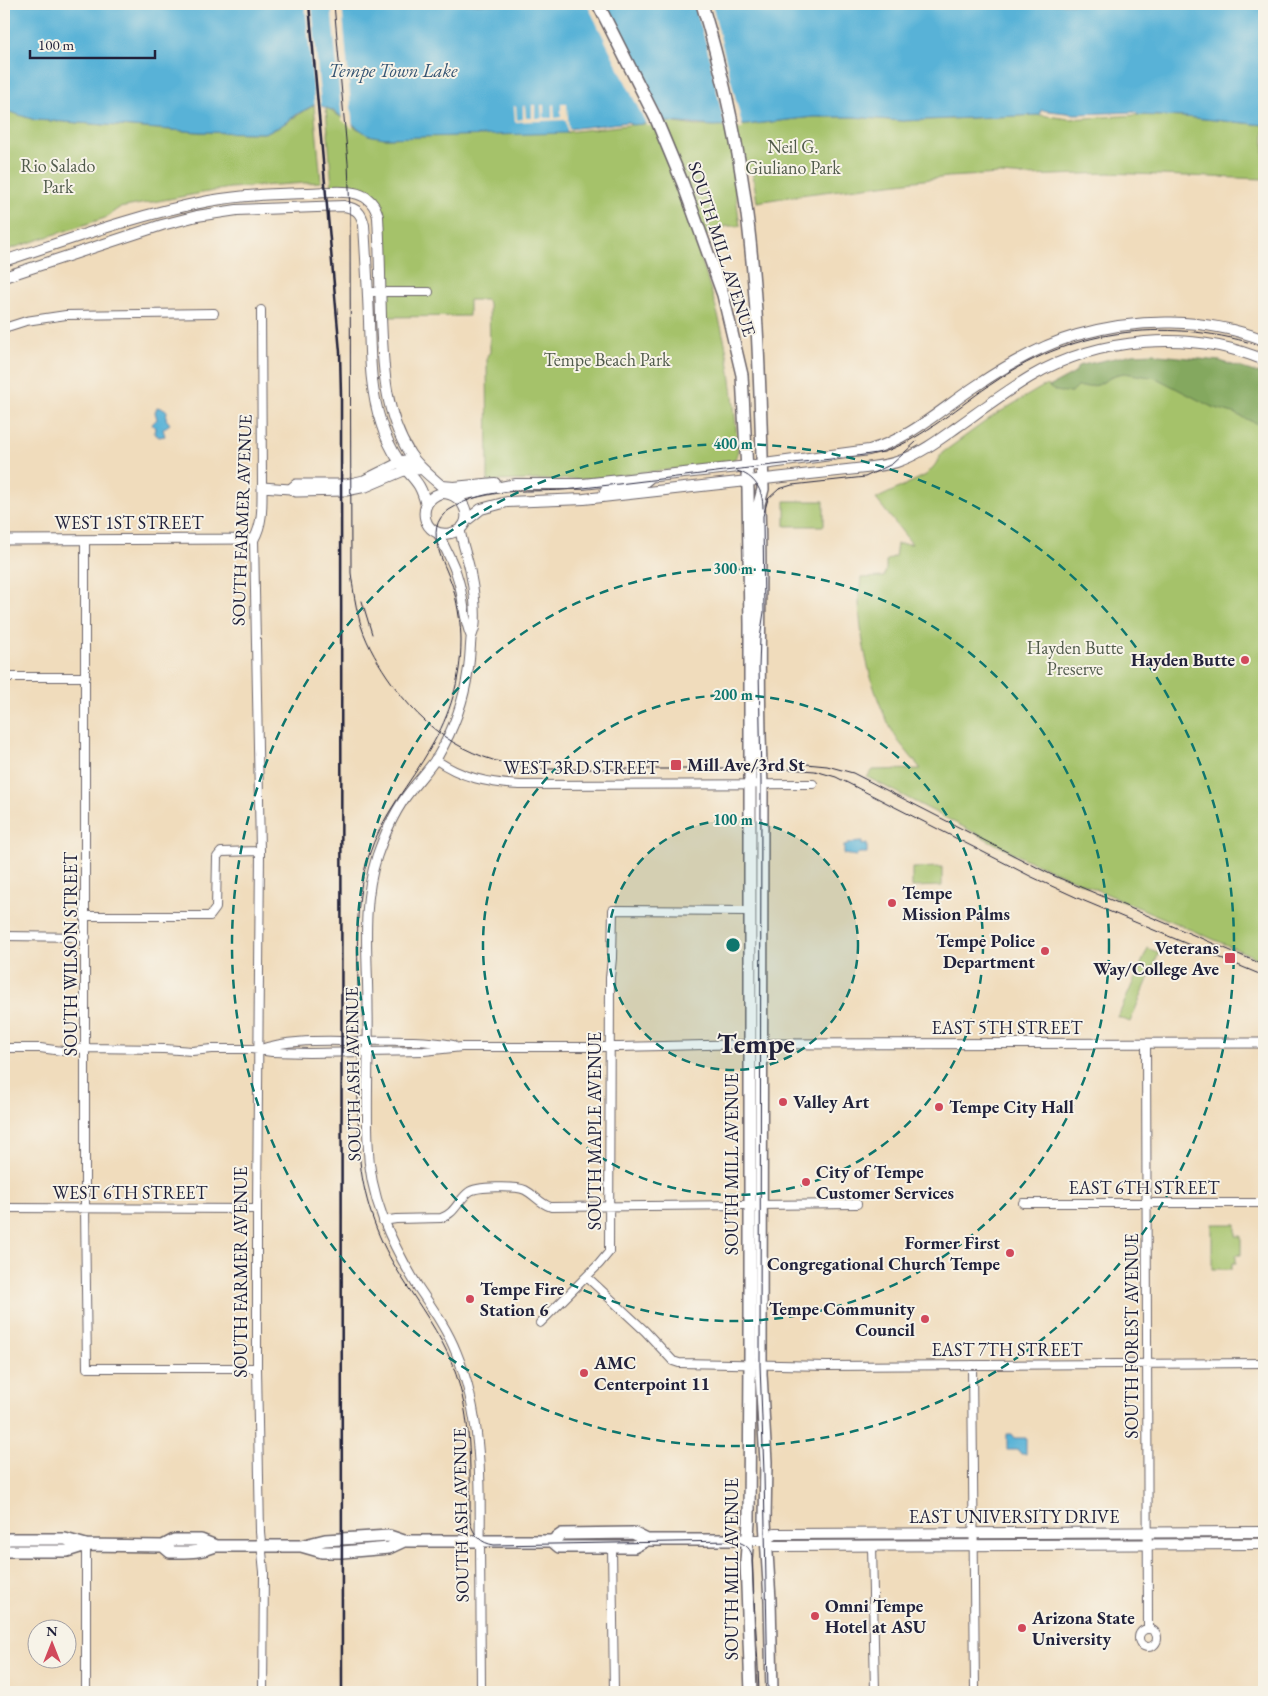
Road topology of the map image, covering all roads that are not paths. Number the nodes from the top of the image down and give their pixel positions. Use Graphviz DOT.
graph roads {
  1 [pos="598,4"];
  2 [pos="702,4"];
  3 [pos="4,261"];
  4 [pos="4,277"];
  5 [pos="368,292"];
  6 [pos="381,292"];
  7 [pos="429,292"];
  8 [pos="261,310"];
  9 [pos="214,313"];
  10 [pos="4,328"];
  11 [pos="1264,340"];
  12 [pos="1263,360"];
  13 [pos="762,464"];
  14 [pos="403,466"];
  15 [pos="748,466"];
  16 [pos="426,474"];
  17 [pos="652,476"];
  18 [pos="762,479"];
  19 [pos="748,480"];
  20 [pos="516,484"];
  21 [pos="442,486"];
  22 [pos="262,487"];
  23 [pos="453,495"];
  24 [pos="602,496"];
  25 [pos="426,506"];
  26 [pos="466,520"];
  27 [pos="460,530"];
  28 [pos="438,533"];
  29 [pos="254,539"];
  30 [pos="4,540"];
  31 [pos="85,540"];
  32 [pos="471,636"];
  33 [pos="4,677"];
  34 [pos="86,677"];
  35 [pos="435,759"];
  36 [pos="756,783"];
  37 [pos="813,784"];
  38 [pos="260,851"];
  39 [pos="749,911"];
  40 [pos="86,916"];
  41 [pos="4,936"];
  42 [pos="86,937"];
  43 [pos="762,939"];
  44 [pos="368,1041"];
  45 [pos="1146,1043"];
  46 [pos="1264,1043"];
  47 [pos="749,1044"];
  48 [pos="762,1044"];
  49 [pos="462,1047"];
  50 [pos="610,1047"];
  51 [pos="4,1048"];
  52 [pos="85,1048"];
  53 [pos="259,1050"];
  54 [pos="368,1052"];
  55 [pos="1264,1202"];
  56 [pos="857,1204"];
  57 [pos="1023,1204"];
  58 [pos="1146,1204"];
  59 [pos="610,1206"];
  60 [pos="756,1206"];
  61 [pos="4,1208"];
  62 [pos="86,1208"];
  63 [pos="257,1209"];
  64 [pos="383,1221"];
  65 [pos="587,1277"];
  66 [pos="540,1323"];
  67 [pos="1264,1363"];
  68 [pos="1147,1364"];
  69 [pos="756,1365"];
  70 [pos="972,1365"];
  71 [pos="257,1368"];
  72 [pos="1147,1532"];
  73 [pos="1264,1532"];
  74 [pos="974,1533"];
  75 [pos="647,1540"];
  76 [pos="748,1540"];
  77 [pos="766,1540"];
  78 [pos="4,1541"];
  79 [pos="480,1541"];
  80 [pos="552,1541"];
  81 [pos="1147,1544"];
  82 [pos="1264,1544"];
  83 [pos="86,1545"];
  84 [pos="872,1545"];
  85 [pos="974,1545"];
  86 [pos="261,1546"];
  87 [pos="612,1547"];
  88 [pos="4,1550"];
  89 [pos="1148,1629"];
  90 [pos="86,1692"];
  91 [pos="263,1692"];
  92 [pos="481,1692"];
  93 [pos="614,1692"];
  94 [pos="751,1692"];
  95 [pos="772,1692"];
  96 [pos="875,1692"];
  97 [pos="975,1692"];
  1 -- 15 [label="main road, SOUTH MILL AVENUE"];
  2 -- 13 [label="main road, SOUTH MILL AVENUE"];
  3 -- 6 [label="main road"];
  4 -- 5 [label="main road"];
  5 -- 6 [label="street"];
  5 -- 14 [label="main road"];
  6 -- 7 [label="street"];
  6 -- 16 [label="main road"];
  8 -- 22 [label="street, SOUTH FARMER AVENUE"];
  9 -- 10 [label="street"];
  11 -- 13 [label="main road"];
  12 -- 18 [label="main road"];
  13 -- 15 [label="main road"];
  13 -- 18 [label="main road, SOUTH MILL AVENUE"];
  14 -- 16 [label="street"];
  14 -- 22 [label="street"];
  14 -- 25 [label="main road"];
  15 -- 17 [label="main road"];
  15 -- 19 [label="main road, SOUTH MILL AVENUE"];
  16 -- 21 [label="main road"];
  17 -- 20 [label="main road"];
  17 -- 24 [label="main road"];
  18 -- 19 [label="main road"];
  18 -- 36 [label="main road, SOUTH MILL AVENUE"];
  19 -- 24 [label="main road"];
  19 -- 36 [label="main road, SOUTH MILL AVENUE"];
  20 -- 21 [label="main road"];
  20 -- 23 [label="main road"];
  21 -- 23 [label="main road"];
  22 -- 29 [label="street, SOUTH FARMER AVENUE"];
  23 -- 25 [label="main road"];
  23 -- 26 [label="main road"];
  24 -- 26 [label="main road"];
  25 -- 28 [label="main road"];
  26 -- 27 [label="main road"];
  27 -- 28 [label="main road"];
  27 -- 32 [label="street, SOUTH ASH AVENUE"];
  28 -- 32 [label="street, SOUTH ASH AVENUE"];
  29 -- 31 [label="street, WEST 1ST STREET"];
  29 -- 38 [label="street, SOUTH FARMER AVENUE"];
  30 -- 31 [label="street, WEST 1ST STREET"];
  31 -- 34 [label="street, SOUTH WILSON STREET"];
  32 -- 35 [label="street, SOUTH ASH AVENUE"];
  33 -- 34 [label="street"];
  34 -- 40 [label="street, SOUTH WILSON STREET"];
  35 -- 36 [label="street, WEST 3RD STREET"];
  35 -- 44 [label="street, SOUTH ASH AVENUE"];
  36 -- 37 [label="street, WEST 3RD STREET"];
  36 -- 39 [label="main road, SOUTH MILL AVENUE"];
  36 -- 43 [label="main road, SOUTH MILL AVENUE"];
  38 -- 40 [label="street"];
  38 -- 53 [label="street, SOUTH FARMER AVENUE"];
  39 -- 43 [label="main road"];
  39 -- 47 [label="main road, SOUTH MILL AVENUE"];
  39 -- 50 [label="street, SOUTH MAPLE AVENUE"];
  40 -- 42 [label="street, SOUTH WILSON STREET"];
  41 -- 42 [label="street"];
  42 -- 52 [label="street, SOUTH WILSON STREET"];
  43 -- 48 [label="main road, SOUTH MILL AVENUE"];
  44 -- 49 [label="street"];
  44 -- 53 [label="street"];
  44 -- 54 [label="street, SOUTH ASH AVENUE"];
  45 -- 46 [label="street, EAST 5TH STREET"];
  45 -- 48 [label="street, EAST 5TH STREET"];
  45 -- 58 [label="street, SOUTH FOREST AVENUE"];
  47 -- 48 [label="street, EAST 5TH STREET"];
  47 -- 50 [label="street"];
  47 -- 60 [label="main road, SOUTH MILL AVENUE"];
  48 -- 60 [label="main road, SOUTH MILL AVENUE"];
  49 -- 50 [label="street"];
  49 -- 54 [label="street"];
  50 -- 59 [label="street, SOUTH MAPLE AVENUE"];
  51 -- 52 [label="street"];
  52 -- 53 [label="street"];
  52 -- 62 [label="street, SOUTH WILSON STREET"];
  53 -- 54 [label="street"];
  53 -- 63 [label="street, SOUTH FARMER AVENUE"];
  54 -- 64 [label="street, SOUTH ASH AVENUE"];
  55 -- 58 [label="street, EAST 6TH STREET"];
  56 -- 60 [label="street"];
  57 -- 58 [label="street, EAST 6TH STREET"];
  58 -- 68 [label="street, SOUTH FOREST AVENUE"];
  59 -- 60 [label="street"];
  59 -- 64 [label="street"];
  59 -- 65 [label="street, SOUTH MAPLE AVENUE"];
  60 -- 69 [label="main road, SOUTH MILL AVENUE"];
  61 -- 62 [label="street, WEST 6TH STREET"];
  62 -- 63 [label="street, WEST 6TH STREET"];
  62 -- 71 [label="street, SOUTH WILSON STREET"];
  63 -- 71 [label="street, SOUTH FARMER AVENUE"];
  64 -- 79 [label="street, SOUTH ASH AVENUE"];
  65 -- 66 [label="street, SOUTH MAPLE AVENUE"];
  65 -- 69 [label="street, EAST 7TH STREET"];
  67 -- 68 [label="street, EAST 7TH STREET"];
  68 -- 70 [label="street, EAST 7TH STREET"];
  68 -- 72 [label="street, SOUTH FOREST AVENUE"];
  69 -- 70 [label="street, EAST 7TH STREET"];
  69 -- 76 [label="main road, SOUTH MILL AVENUE"];
  69 -- 77 [label="main road, SOUTH MILL AVENUE"];
  70 -- 74 [label="street"];
  71 -- 86 [label="street, SOUTH FARMER AVENUE"];
  72 -- 73 [label="main road, EAST UNIVERSITY DRIVE"];
  72 -- 74 [label="main road, EAST UNIVERSITY DRIVE"];
  72 -- 81 [label="street, SOUTH FOREST AVENUE"];
  74 -- 77 [label="main road, EAST UNIVERSITY DRIVE"];
  74 -- 85 [label="street"];
  75 -- 76 [label="main road"];
  75 -- 80 [label="main road"];
  75 -- 87 [label="main road"];
  76 -- 77 [label="main road, EAST UNIVERSITY DRIVE"];
  76 -- 94 [label="main road, SOUTH MILL AVENUE"];
  77 -- 84 [label="main road, EAST UNIVERSITY DRIVE"];
  77 -- 95 [label="main road, SOUTH MILL AVENUE"];
  78 -- 83 [label="main road"];
  79 -- 80 [label="main road"];
  79 -- 86 [label="main road"];
  79 -- 92 [label="street, SOUTH ASH AVENUE"];
  80 -- 87 [label="main road"];
  81 -- 82 [label="main road, EAST UNIVERSITY DRIVE"];
  81 -- 85 [label="main road, EAST UNIVERSITY DRIVE"];
  81 -- 89 [label="street, SOUTH FOREST AVENUE"];
  83 -- 86 [label="main road"];
  83 -- 88 [label="main road"];
  83 -- 90 [label="street"];
  84 -- 85 [label="main road, EAST UNIVERSITY DRIVE"];
  84 -- 96 [label="street"];
  85 -- 97 [label="street"];
  86 -- 91 [label="street, SOUTH FARMER AVENUE"];
  87 -- 93 [label="street"];
}
